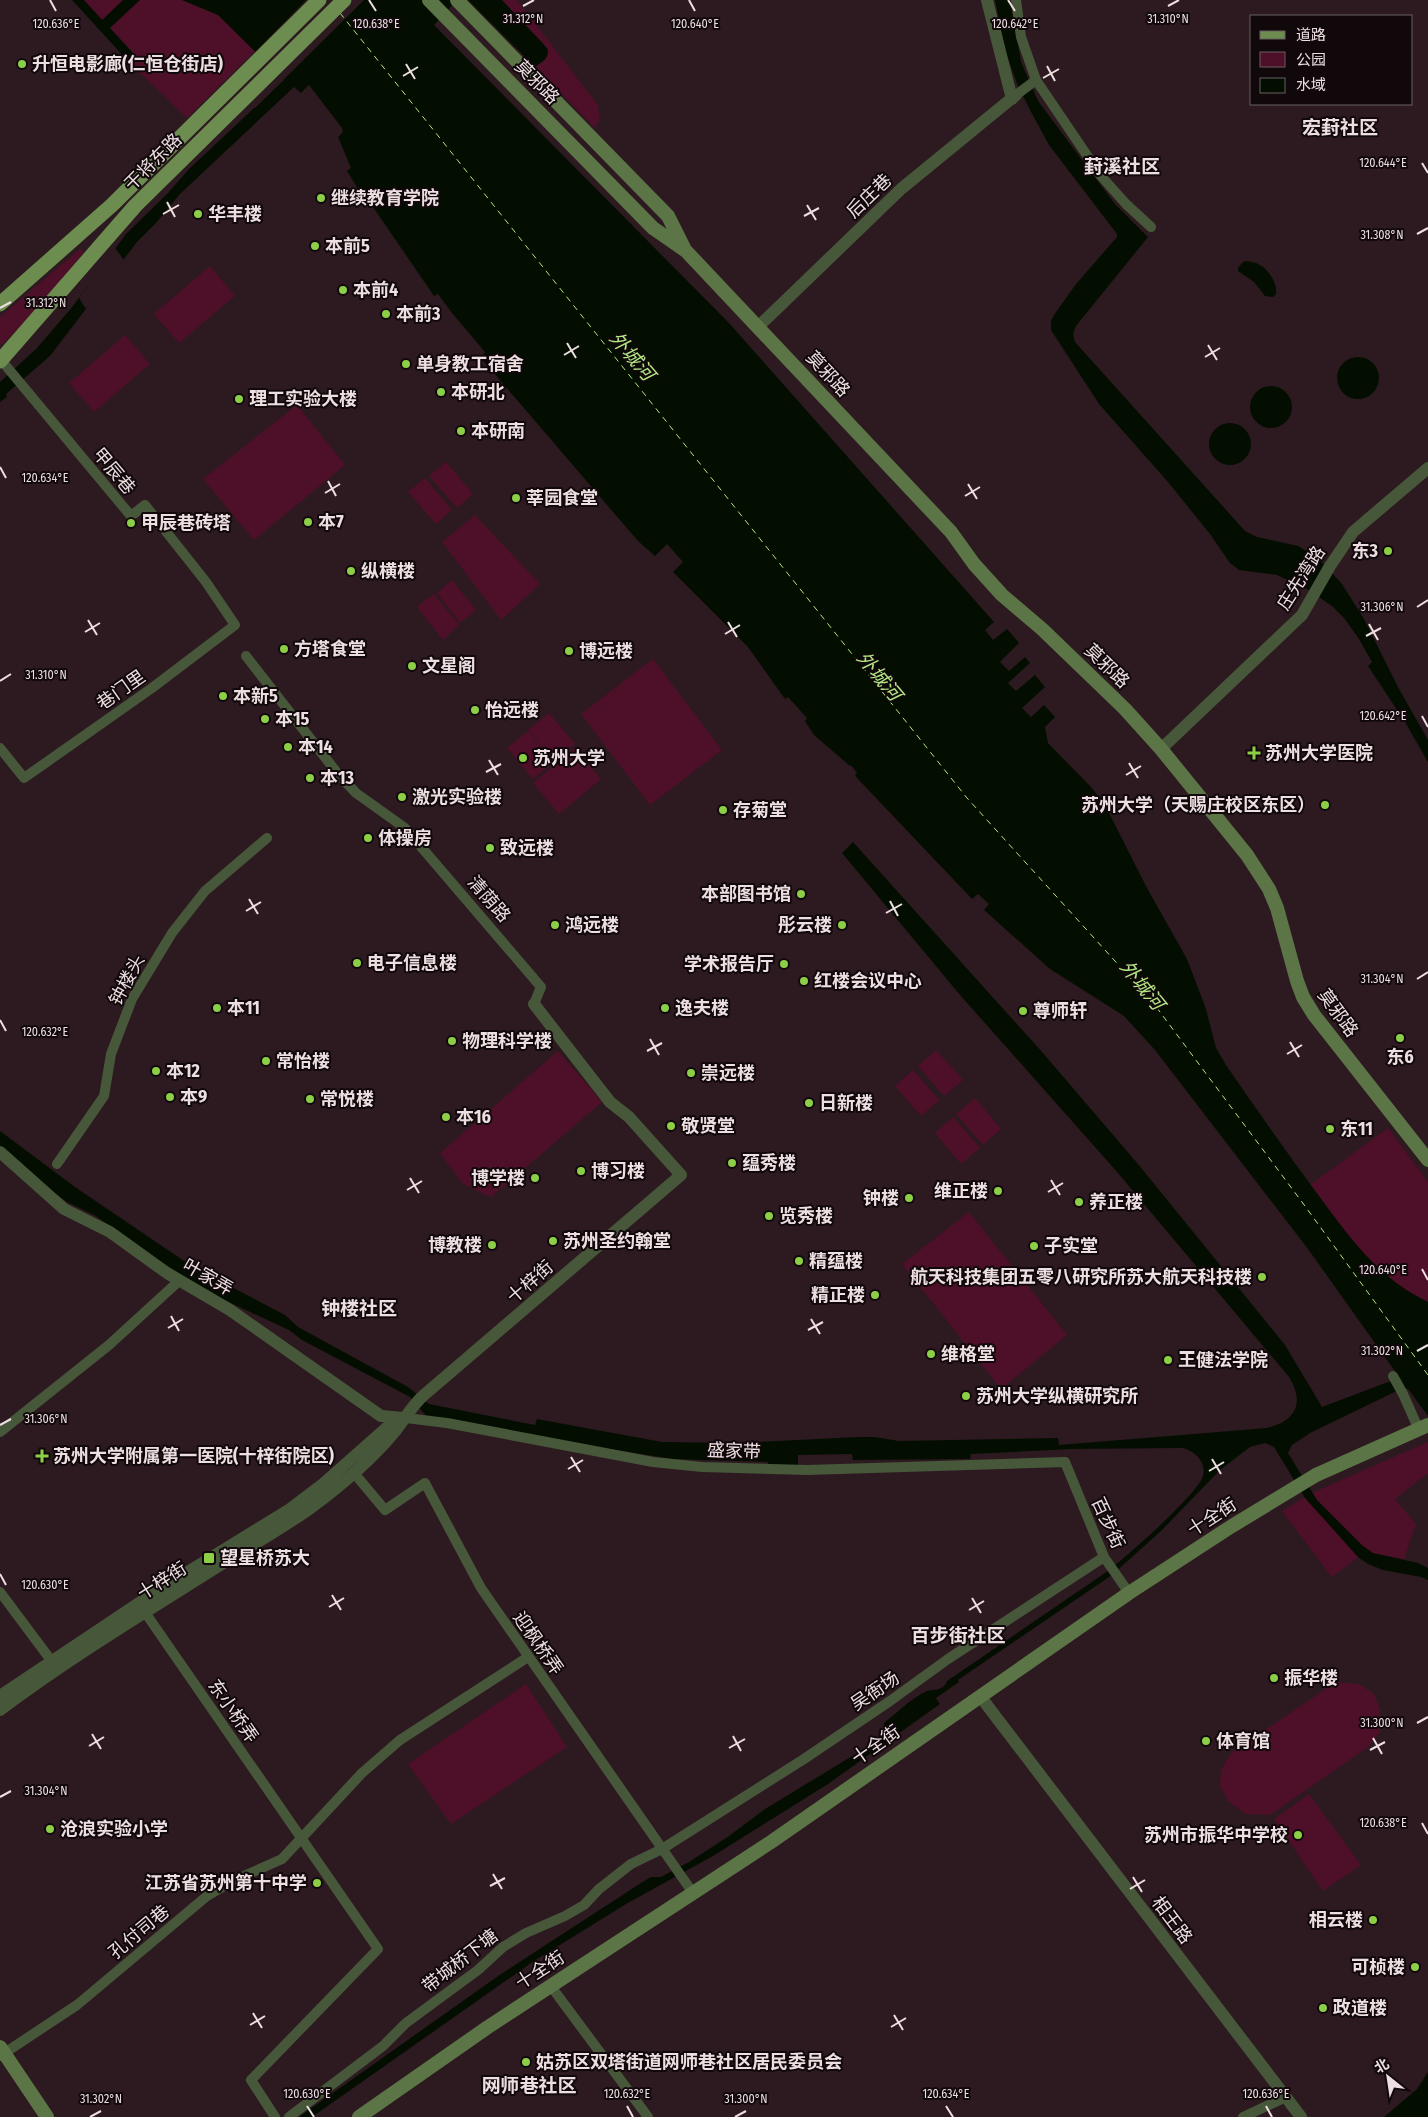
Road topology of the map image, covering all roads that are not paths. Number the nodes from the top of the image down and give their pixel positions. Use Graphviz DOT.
graph roads {
  1 [pos="319,0"];
  2 [pos="344,0"];
  3 [pos="429,0"];
  4 [pos="457,0"];
  5 [pos="987,0"];
  6 [pos="1016,0"];
  7 [pos="1036,80"];
  8 [pos="1014,97"];
  9 [pos="1151,227"];
  10 [pos="686,251"];
  11 [pos="0,304"];
  12 [pos="758,327"];
  13 [pos="2,362"];
  14 [pos="1428,468"];
  15 [pos="235,625"];
  16 [pos="246,656"];
  17 [pos="0,748"];
  18 [pos="1161,748"];
  19 [pos="268,838"];
  20 [pos="534,1004"];
  21 [pos="0,1152"];
  22 [pos="1428,1160"];
  23 [pos="57,1164"];
  24 [pos="681,1175"];
  25 [pos="180,1280"];
  26 [pos="1393,1376"];
  27 [pos="406,1418"];
  28 [pos="1424,1427"];
  29 [pos="0,1432"];
  30 [pos="1065,1462"];
  31 [pos="354,1472"];
  32 [pos="1104,1557"];
  33 [pos="0,1592"];
  34 [pos="1129,1593"];
  35 [pos="142,1607"];
  36 [pos="528,1657"];
  37 [pos="55,1665"];
  38 [pos="0,1696"];
  39 [pos="980,1696"];
  40 [pos="0,1710"];
  41 [pos="301,1838"];
  42 [pos="662,1849"];
  43 [pos="693,1893"];
  44 [pos="550,1985"];
  45 [pos="1,2054"];
  46 [pos="1286,2097"];
  47 [pos="39,2117"];
  48 [pos="48,2117"];
  49 [pos="275,2117"];
  50 [pos="289,2117"];
  51 [pos="359,2117"];
  52 [pos="648,2117"];
  53 [pos="1243,2117"];
  54 [pos="1302,2117"];
  1 -- 11 [label="main road, 干将东路"];
  2 -- 13 [label="main road, 干将东路"];
  3 -- 10 [label="main road, 莫邪路"];
  4 -- 10 [label="main road, 莫邪路"];
  5 -- 8 [label="street"];
  6 -- 7 [label="street"];
  7 -- 8 [label="street, 后庄巷"];
  7 -- 9 [label="street"];
  8 -- 12 [label="street, 后庄巷"];
  10 -- 12 [label="main road, 莫邪路"];
  12 -- 18 [label="main road, 莫邪路"];
  13 -- 15 [label="street, 甲辰巷"];
  14 -- 18 [label="street, 庄先湾路"];
  15 -- 17 [label="street, 巷门里"];
  16 -- 20 [label="street, 清荫路"];
  18 -- 22 [label="main road, 莫邪路"];
  19 -- 23 [label="street, 钟楼头"];
  20 -- 24 [label="street, 清荫路"];
  21 -- 25 [label="street, 叶家弄"];
  24 -- 27 [label="street, 十梓街"];
  25 -- 27 [label="street, 叶家弄"];
  25 -- 29 [label="street"];
  26 -- 28 [label="street"];
  27 -- 30 [label="street, 盛家带"];
  27 -- 31 [label="street, 十梓街"];
  27 -- 35 [label="street, 十梓街"];
  28 -- 34 [label="main road, 十全街"];
  30 -- 32 [label="street, 百步街"];
  31 -- 35 [label="street, 十梓街"];
  31 -- 36 [label="street, 迎枫桥弄"];
  32 -- 34 [label="street, 百步街"];
  32 -- 42 [label="street, 吴衙场"];
  33 -- 37 [label="street"];
  34 -- 39 [label="main road, 十全街"];
  35 -- 37 [label="street, 十梓街"];
  35 -- 41 [label="street, 东小桥弄"];
  36 -- 41 [label="street, 孔付司巷"];
  36 -- 42 [label="street, 迎枫桥弄"];
  37 -- 38 [label="street, 十梓街"];
  37 -- 40 [label="street, 十梓街"];
  39 -- 43 [label="main road, 十全街"];
  39 -- 46 [label="street, 相王路"];
  41 -- 45 [label="street, 孔付司巷"];
  41 -- 49 [label="street, 东小桥弄"];
  42 -- 43 [label="street, 迎枫桥弄"];
  42 -- 50 [label="street, 带城桥下塘"];
  43 -- 44 [label="main road, 十全街"];
  44 -- 51 [label="main road, 十全街"];
  44 -- 52 [label="street"];
  45 -- 47 [label="main road"];
  45 -- 48 [label="main road"];
  46 -- 53 [label="street"];
  46 -- 54 [label="street, 相王路"];
}
